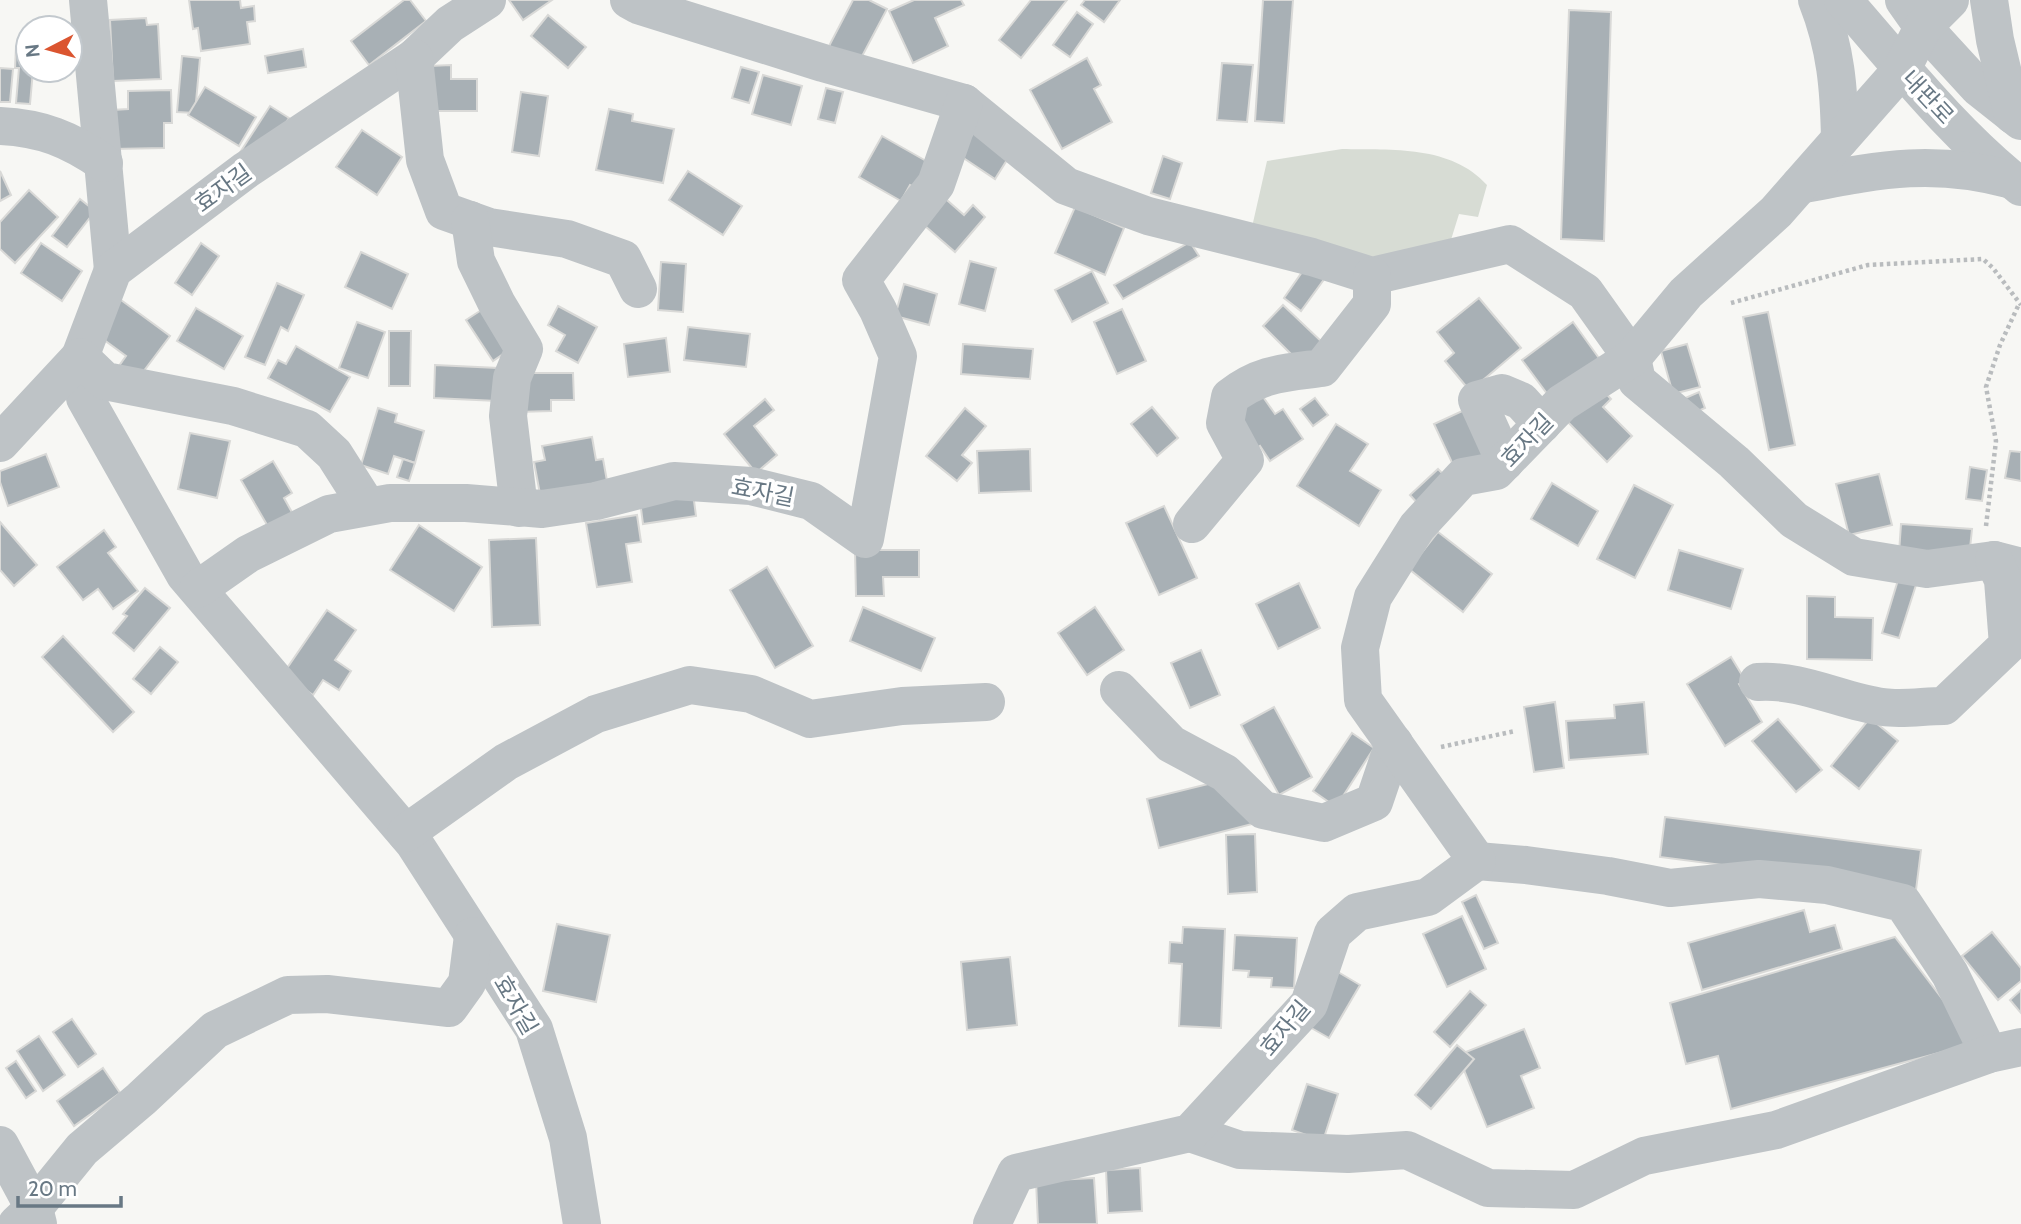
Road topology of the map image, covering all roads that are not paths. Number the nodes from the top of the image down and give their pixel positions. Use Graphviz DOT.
graph roads {
  1 [pos="88,0"];
  2 [pos="487,0"];
  3 [pos="629,0"];
  4 [pos="1817,0"];
  5 [pos="1843,0"];
  6 [pos="1950,0"];
  7 [pos="1989,0"];
  8 [pos="1914,13"];
  9 [pos="414,58"];
  10 [pos="1902,69"];
  11 [pos="964,103"];
  12 [pos="2017,118"];
  13 [pos="0,126"];
  14 [pos="1840,139"];
  15 [pos="104,163"];
  16 [pos="2017,183"];
  17 [pos="1800,185"];
  18 [pos="470,220"];
  19 [pos="113,270"];
  20 [pos="1372,276"];
  21 [pos="638,289"];
  22 [pos="80,357"];
  23 [pos="1632,358"];
  24 [pos="1542,424"];
  25 [pos="0,443"];
  26 [pos="1505,462"];
  27 [pos="367,506"];
  28 [pos="519,508"];
  29 [pos="1192,524"];
  30 [pos="2007,563"];
  31 [pos="198,589"];
  32 [pos="1758,682"];
  33 [pos="1119,690"];
  34 [pos="986,702"];
  35 [pos="1398,749"];
  36 [pos="406,833"];
  37 [pos="1477,861"];
  38 [pos="473,936"];
  39 [pos="2005,1050"];
  40 [pos="1190,1133"];
  41 [pos="0,1144"];
  42 [pos="30,1219"];
  43 [pos="582,1224"];
  44 [pos="992,1224"];
  1 -- 15 [label="street"];
  2 -- 9 [label="street, 효자길"];
  3 -- 11 [label="street"];
  4 -- 14 [label="street"];
  5 -- 10 [label="street, 내판로"];
  6 -- 8 [label="street"];
  7 -- 12 [label="street"];
  8 -- 10 [label="street, 효자길"];
  8 -- 12 [label="street, 내판로"];
  9 -- 18 [label="street"];
  9 -- 19 [label="street, 효자길"];
  10 -- 14 [label="street, 효자길"];
  10 -- 16 [label="street, 내판로"];
  11 -- 20 [label="street"];
  11 -- 28 [label="street, 효자길"];
  13 -- 15 [label="street"];
  14 -- 17 [label="street, 효자길"];
  15 -- 19 [label="street"];
  16 -- 17 [label="street"];
  17 -- 23 [label="street, 효자길"];
  18 -- 21 [label="street"];
  18 -- 28 [label="street"];
  19 -- 22 [label="street, 효자길"];
  20 -- 23 [label="street"];
  20 -- 29 [label="street"];
  22 -- 25 [label="street, 효자길"];
  22 -- 27 [label="street"];
  22 -- 31 [label="street, 효자길"];
  23 -- 24 [label="street, 효자길"];
  23 -- 30 [label="street"];
  24 -- 26 [label="street, 효자길"];
  24 -- 26 [label="street"];
  26 -- 35 [label="street, 효자길"];
  27 -- 28 [label="street, 효자길"];
  27 -- 31 [label="street, 효자길"];
  30 -- 32 [label="street"];
  31 -- 36 [label="street, 효자길"];
  33 -- 35 [label="street"];
  34 -- 36 [label="street"];
  35 -- 37 [label="street, 효자길"];
  36 -- 38 [label="street, 효자길"];
  37 -- 39 [label="street"];
  37 -- 40 [label="street, 효자길"];
  38 -- 42 [label="street"];
  38 -- 43 [label="street, 효자길"];
  39 -- 40 [label="street"];
  40 -- 44 [label="street"];
  41 -- 42 [label="street"];
}
